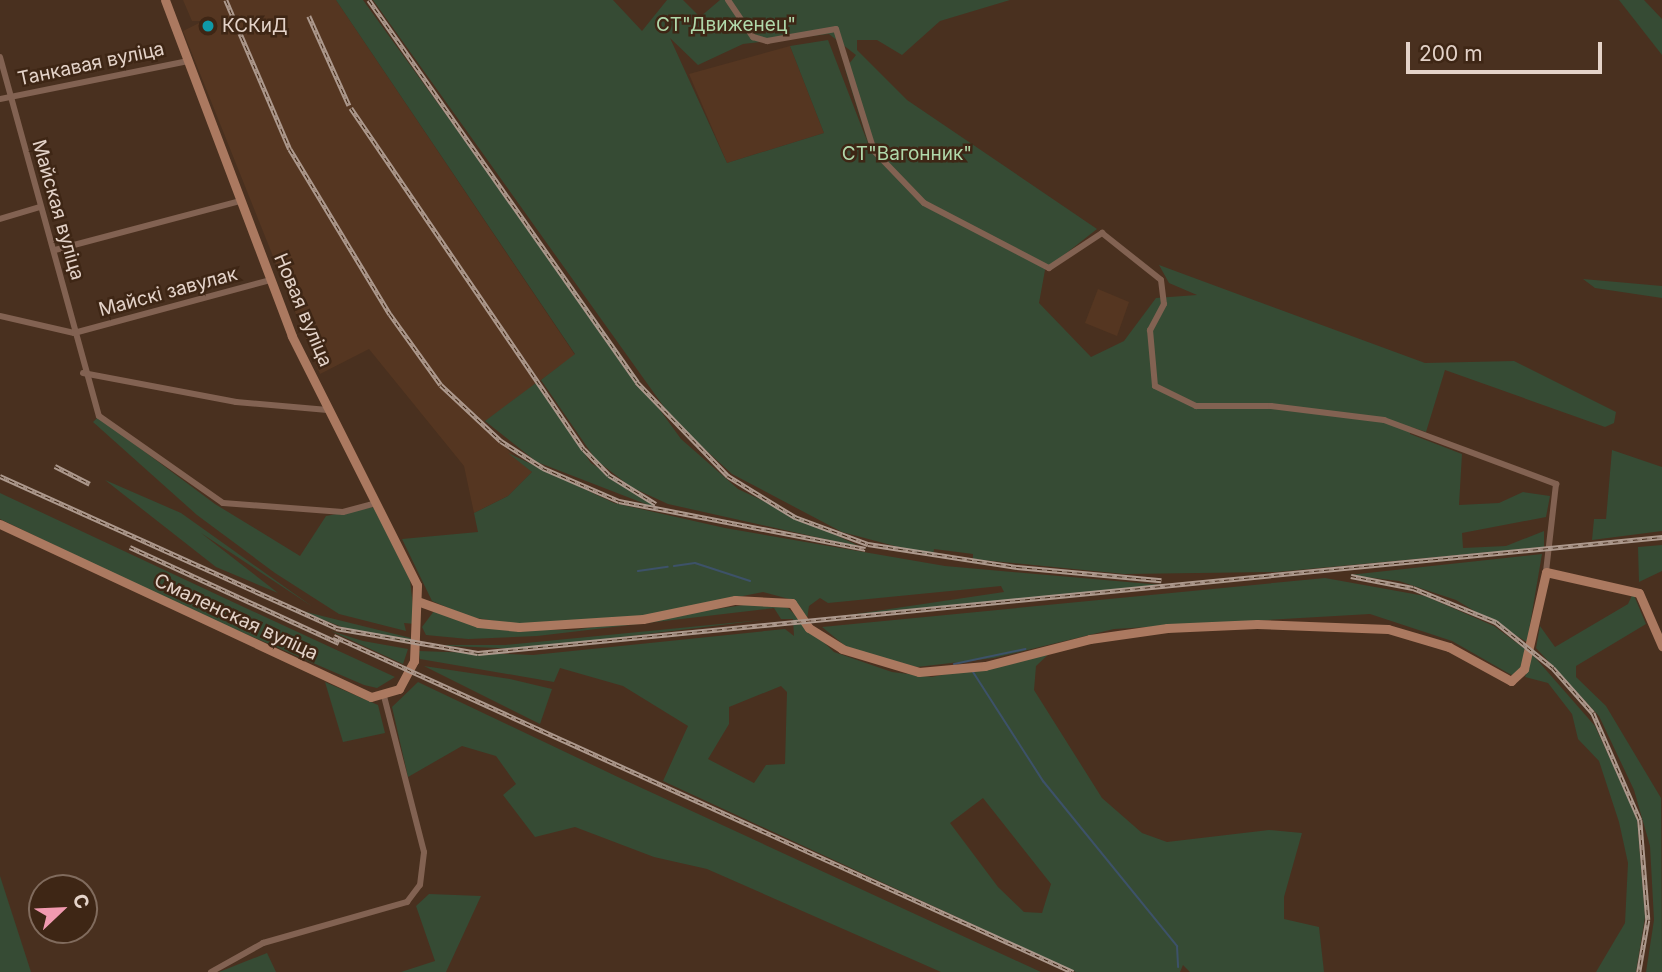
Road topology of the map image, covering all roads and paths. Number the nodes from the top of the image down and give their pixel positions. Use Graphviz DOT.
graph roads {
  1 [pos="165,0"];
  2 [pos="728,0"];
  3 [pos="0,57"];
  4 [pos="188,61"];
  5 [pos="10,97"];
  6 [pos="0,99"];
  7 [pos="240,201"];
  8 [pos="40,207"];
  9 [pos="0,219"];
  10 [pos="55,250"];
  11 [pos="271,280"];
  12 [pos="0,316"];
  13 [pos="74,333"];
  14 [pos="83,373"];
  15 [pos="328,410"];
  16 [pos="377,503"];
  17 [pos="0,524"];
  18 [pos="1546,572"];
  19 [pos="421,602"];
  20 [pos="1662,646"];
  21 [pos="384,696"];
  22 [pos="211,972"];
  1 -- 4 [label="street, Новая вуліца"];
  2 -- 18 [label="street"];
  3 -- 5 [label="street, Майская вуліца"];
  4 -- 5 [label="street, Танкавая вуліца"];
  4 -- 7 [label="street, Новая вуліца"];
  5 -- 6 [label="street, Танкавая вуліца"];
  5 -- 8 [label="street, Майская вуліца"];
  7 -- 10 [label="street"];
  7 -- 11 [label="street, Новая вуліца"];
  8 -- 9 [label="street"];
  8 -- 10 [label="street, Майская вуліца"];
  10 -- 13 [label="street, Майская вуліца"];
  11 -- 13 [label="street, Майскі завулак"];
  11 -- 15 [label="street, Новая вуліца"];
  12 -- 13 [label="street"];
  13 -- 14 [label="street, Майская вуліца"];
  14 -- 15 [label="street"];
  14 -- 16 [label="street, Майская вуліца"];
  15 -- 16 [label="street, Новая вуліца"];
  16 -- 19 [label="street, Новая вуліца"];
  17 -- 21 [label="street, Смаленская вуліца"];
  18 -- 19 [label="street"];
  18 -- 20 [label="street"];
  19 -- 21 [label="street, Новая вуліца"];
  21 -- 22 [label="street"];
}
